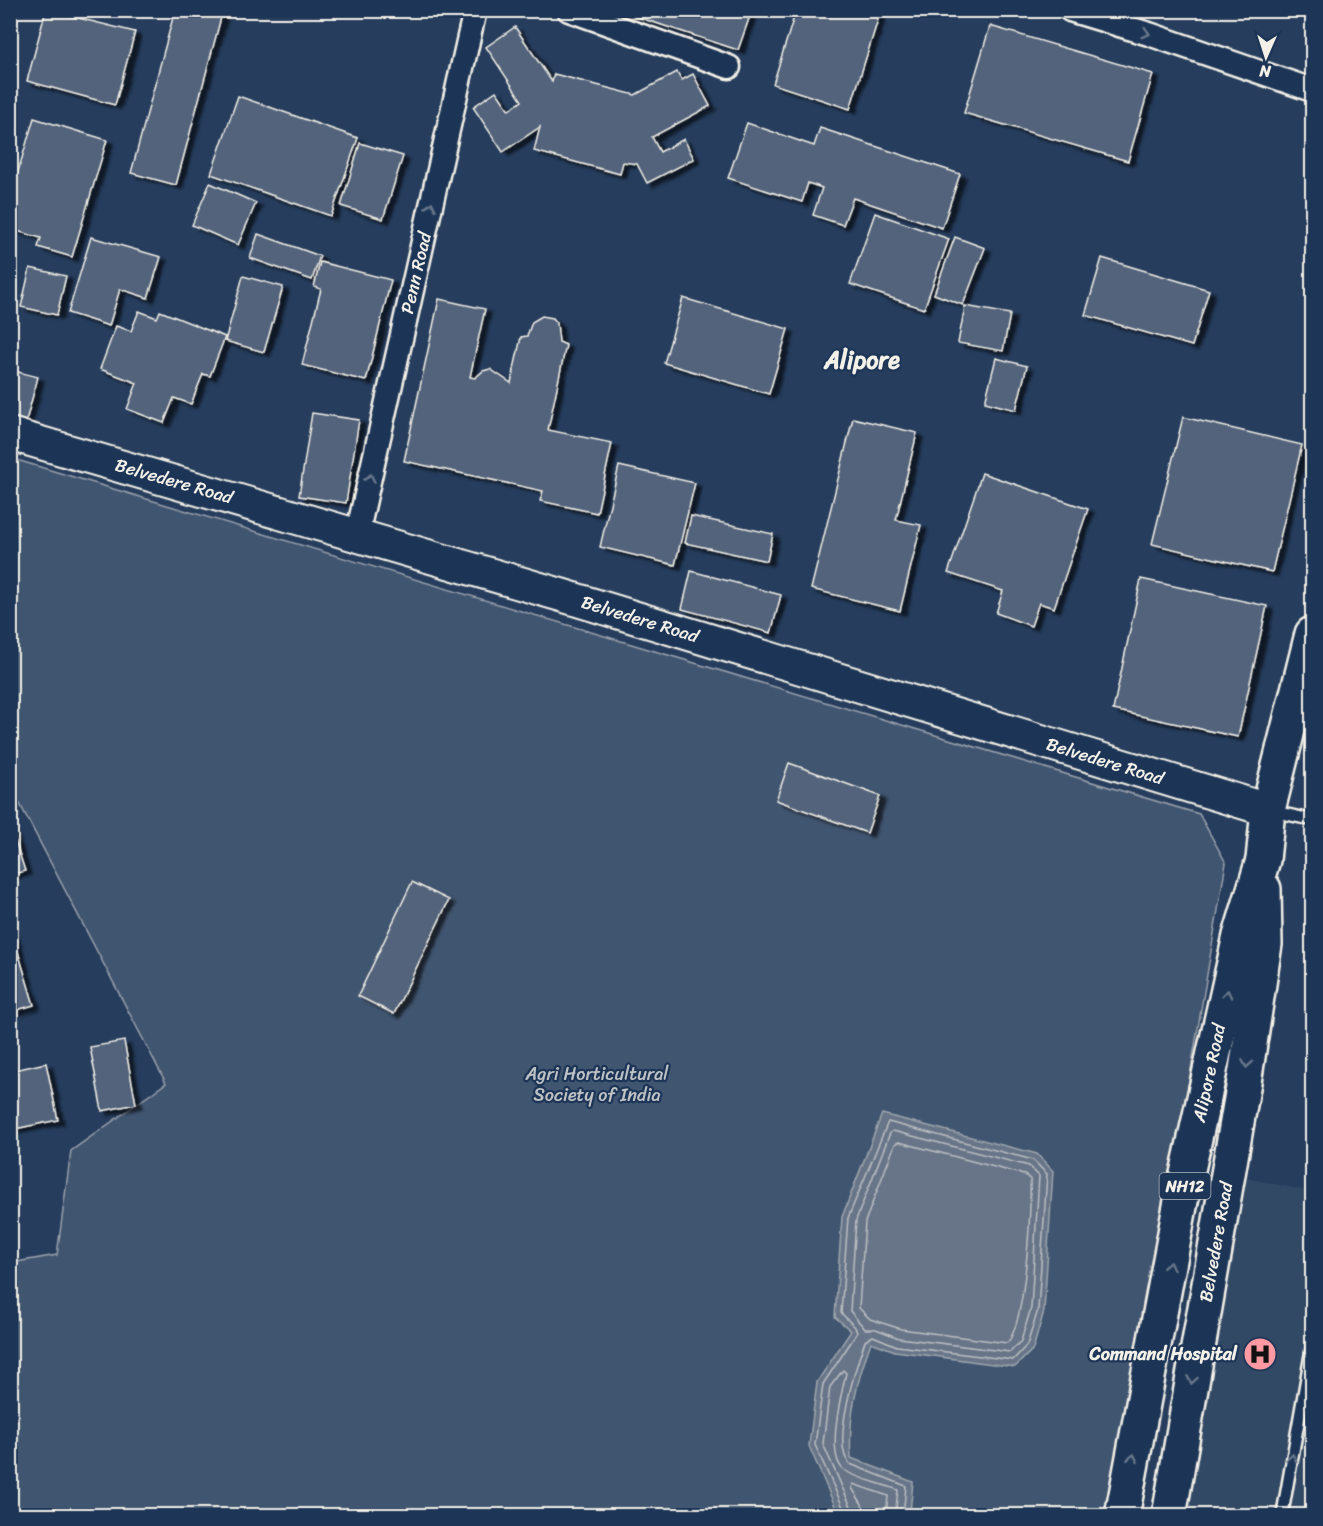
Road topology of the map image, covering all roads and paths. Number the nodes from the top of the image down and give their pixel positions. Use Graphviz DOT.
graph roads {
  1 [pos="475,10"];
  2 [pos="569,10"];
  3 [pos="1070,10"];
  4 [pos="729,67"];
  5 [pos="1312,90"];
  6 [pos="10,434"];
  7 [pos="357,535"];
  8 [pos="1312,634"];
  9 [pos="1268,810"];
  10 [pos="1312,820"];
  11 [pos="1263,860"];
  12 [pos="1312,1346"];
  13 [pos="1122,1515"];
  14 [pos="1169,1515"];
  15 [pos="1282,1515"];
  7 -- 1 [label="street, Penn Road, one-way"];
  2 -- 4 [label="street"];
  3 -- 5 [label="street, one-way"];
  6 -- 7 [label="street, Belvedere Road"];
  7 -- 9 [label="street, Belvedere Road"];
  8 -- 9 [label="highway, Alipore Road / NH12"];
  9 -- 10 [label="lane"];
  9 -- 11 [label="highway, Alipore Road / NH12"];
  13 -- 11 [label="highway, Alipore Road / NH12, one-way"];
  11 -- 14 [label="highway, Belvedere Road / NH12, one-way"];
  15 -- 12 [label="lane, one-way"];
}
